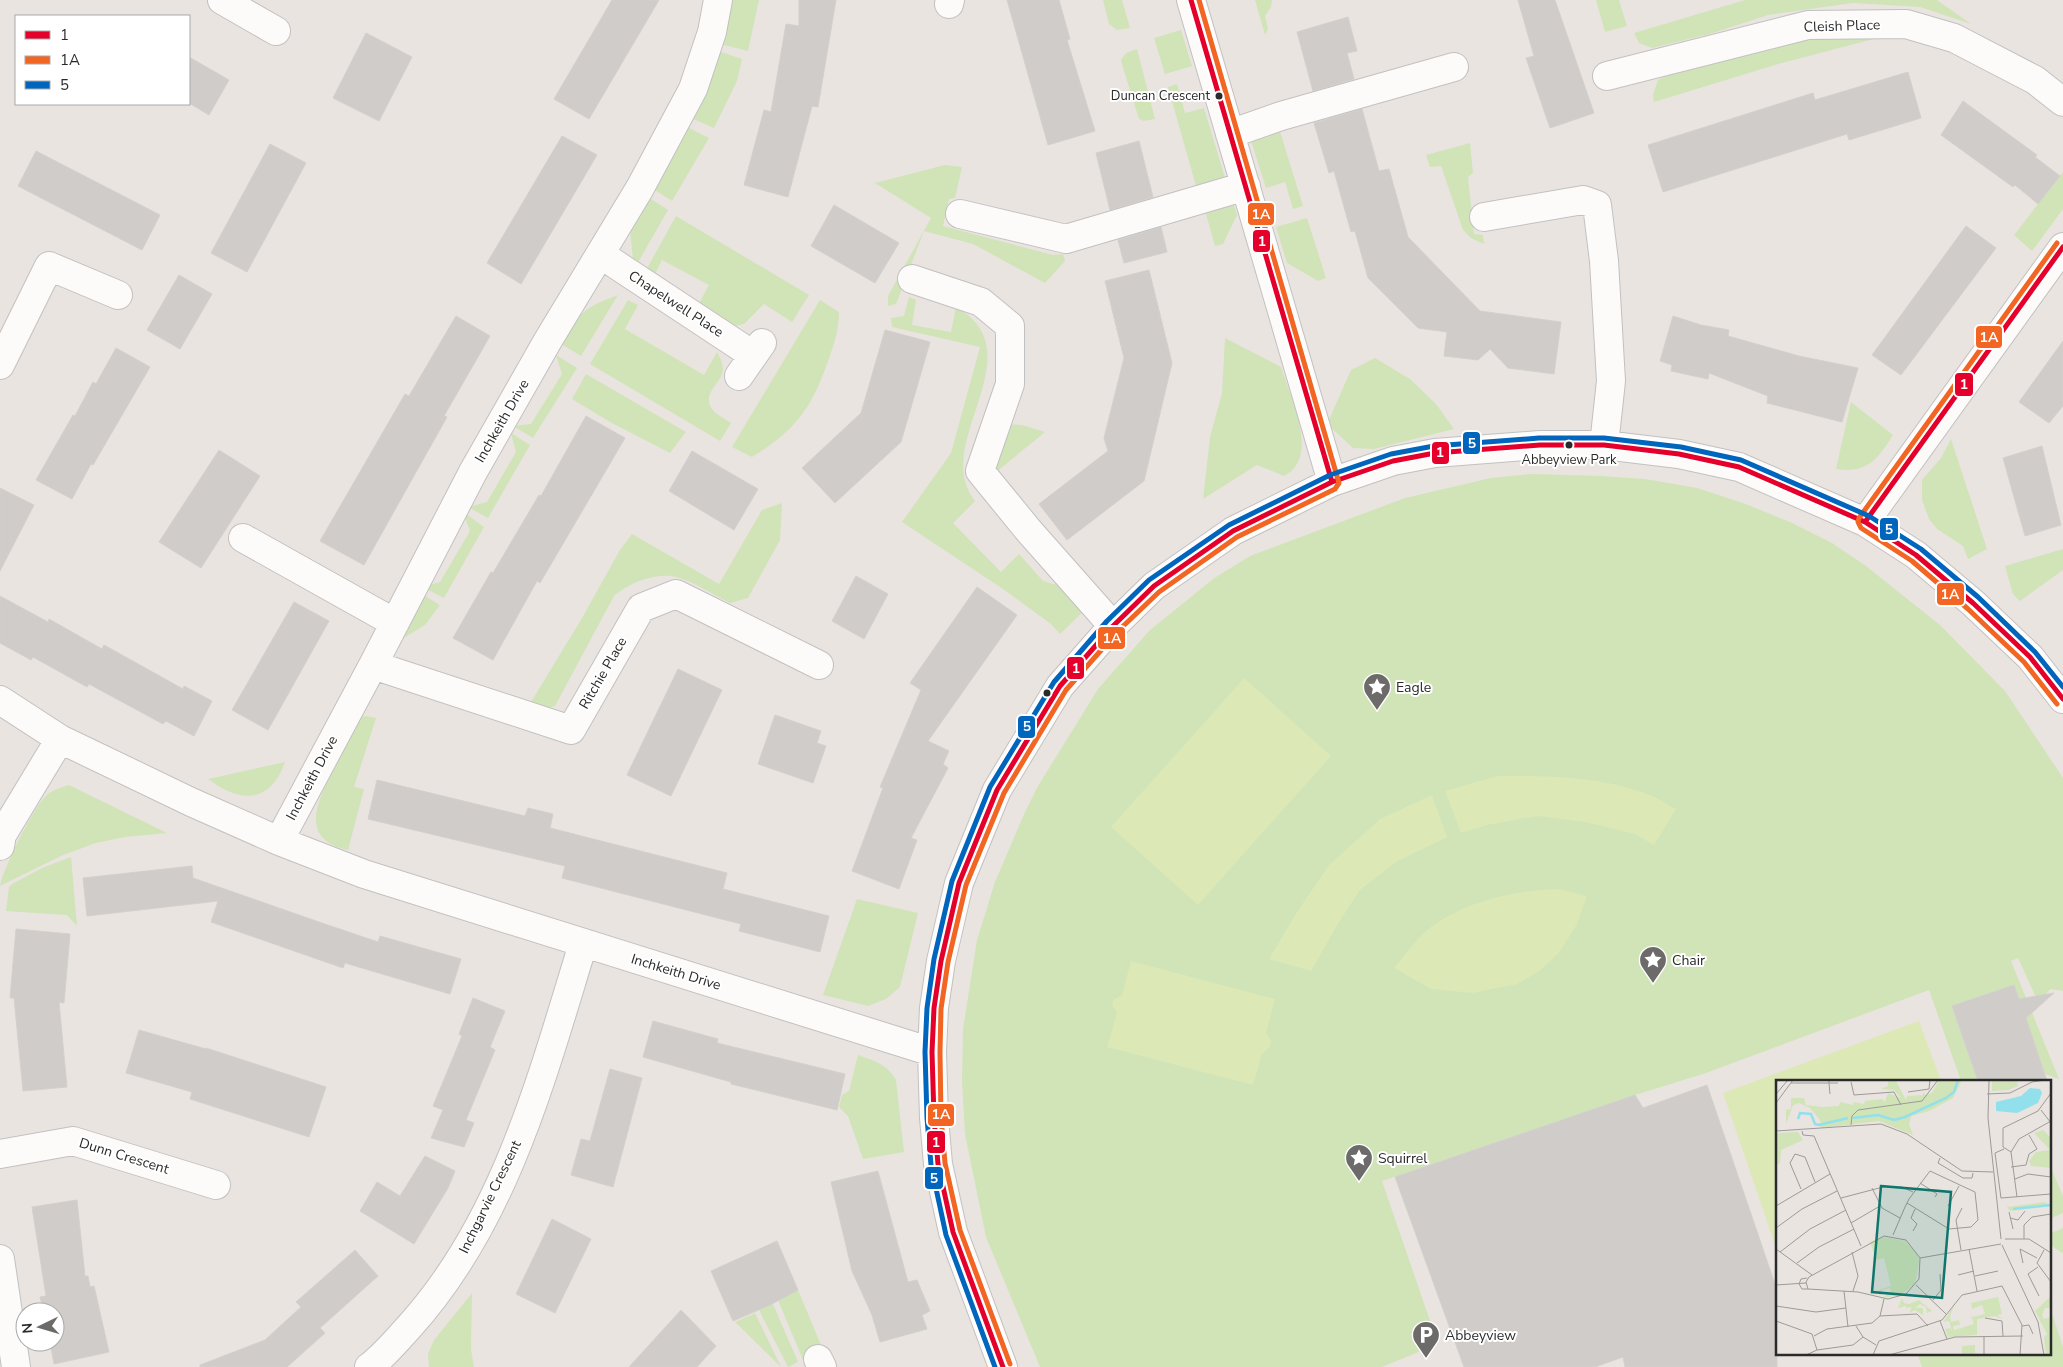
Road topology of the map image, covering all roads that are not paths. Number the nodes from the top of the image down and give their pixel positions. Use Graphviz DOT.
graph roads {
  1 [pos="222,0"];
  2 [pos="718,0"];
  3 [pos="1191,0"];
  4 [pos="276,32"];
  5 [pos="1454,67"];
  6 [pos="1607,76"];
  7 [pos="2063,102"];
  8 [pos="1230,134"];
  9 [pos="1246,186"];
  10 [pos="960,214"];
  11 [pos="1484,217"];
  12 [pos="2063,247"];
  13 [pos="600,254"];
  14 [pos="912,279"];
  15 [pos="118,295"];
  16 [pos="752,358"];
  17 [pos="0,364"];
  18 [pos="1604,445"];
  19 [pos="1332,482"];
  20 [pos="1865,522"];
  21 [pos="242,538"];
  22 [pos="395,623"];
  23 [pos="1113,626"];
  24 [pos="819,665"];
  25 [pos="373,666"];
  26 [pos="2063,699"];
  27 [pos="0,700"];
  28 [pos="60,739"];
  29 [pos="279,840"];
  30 [pos="0,846"];
  31 [pos="583,944"];
  32 [pos="932,1052"];
  33 [pos="0,1154"];
  34 [pos="216,1185"];
  35 [pos="0,1259"];
  36 [pos="378,1365"];
  37 [pos="1001,1366"];
  38 [pos="16,1367"];
  1 -- 4 [label="street"];
  2 -- 13 [label="street, Inchkeith Drive"];
  3 -- 8 [label="street"];
  5 -- 8 [label="street"];
  6 -- 7 [label="street, Cleish Place"];
  8 -- 9 [label="street"];
  9 -- 10 [label="street"];
  9 -- 19 [label="street"];
  11 -- 18 [label="street"];
  12 -- 20 [label="street"];
  13 -- 16 [label="street, Chapelwell Place"];
  13 -- 22 [label="street, Inchkeith Drive"];
  14 -- 23 [label="street"];
  15 -- 17 [label="street"];
  18 -- 19 [label="street"];
  18 -- 20 [label="street"];
  19 -- 23 [label="street"];
  20 -- 26 [label="street"];
  21 -- 22 [label="street"];
  22 -- 25 [label="street, Inchkeith Drive"];
  23 -- 32 [label="street"];
  24 -- 25 [label="street, Ritchie Place"];
  25 -- 29 [label="street, Inchkeith Drive"];
  27 -- 28 [label="street, Inchkeith Drive"];
  28 -- 29 [label="street, Inchkeith Drive"];
  28 -- 30 [label="street"];
  29 -- 31 [label="street, Inchkeith Drive"];
  31 -- 32 [label="street, Inchkeith Drive"];
  31 -- 36 [label="street, Inchgarvie Crescent"];
  32 -- 37 [label="street"];
  33 -- 34 [label="street, Dunn Crescent"];
  35 -- 38 [label="street"];
}
